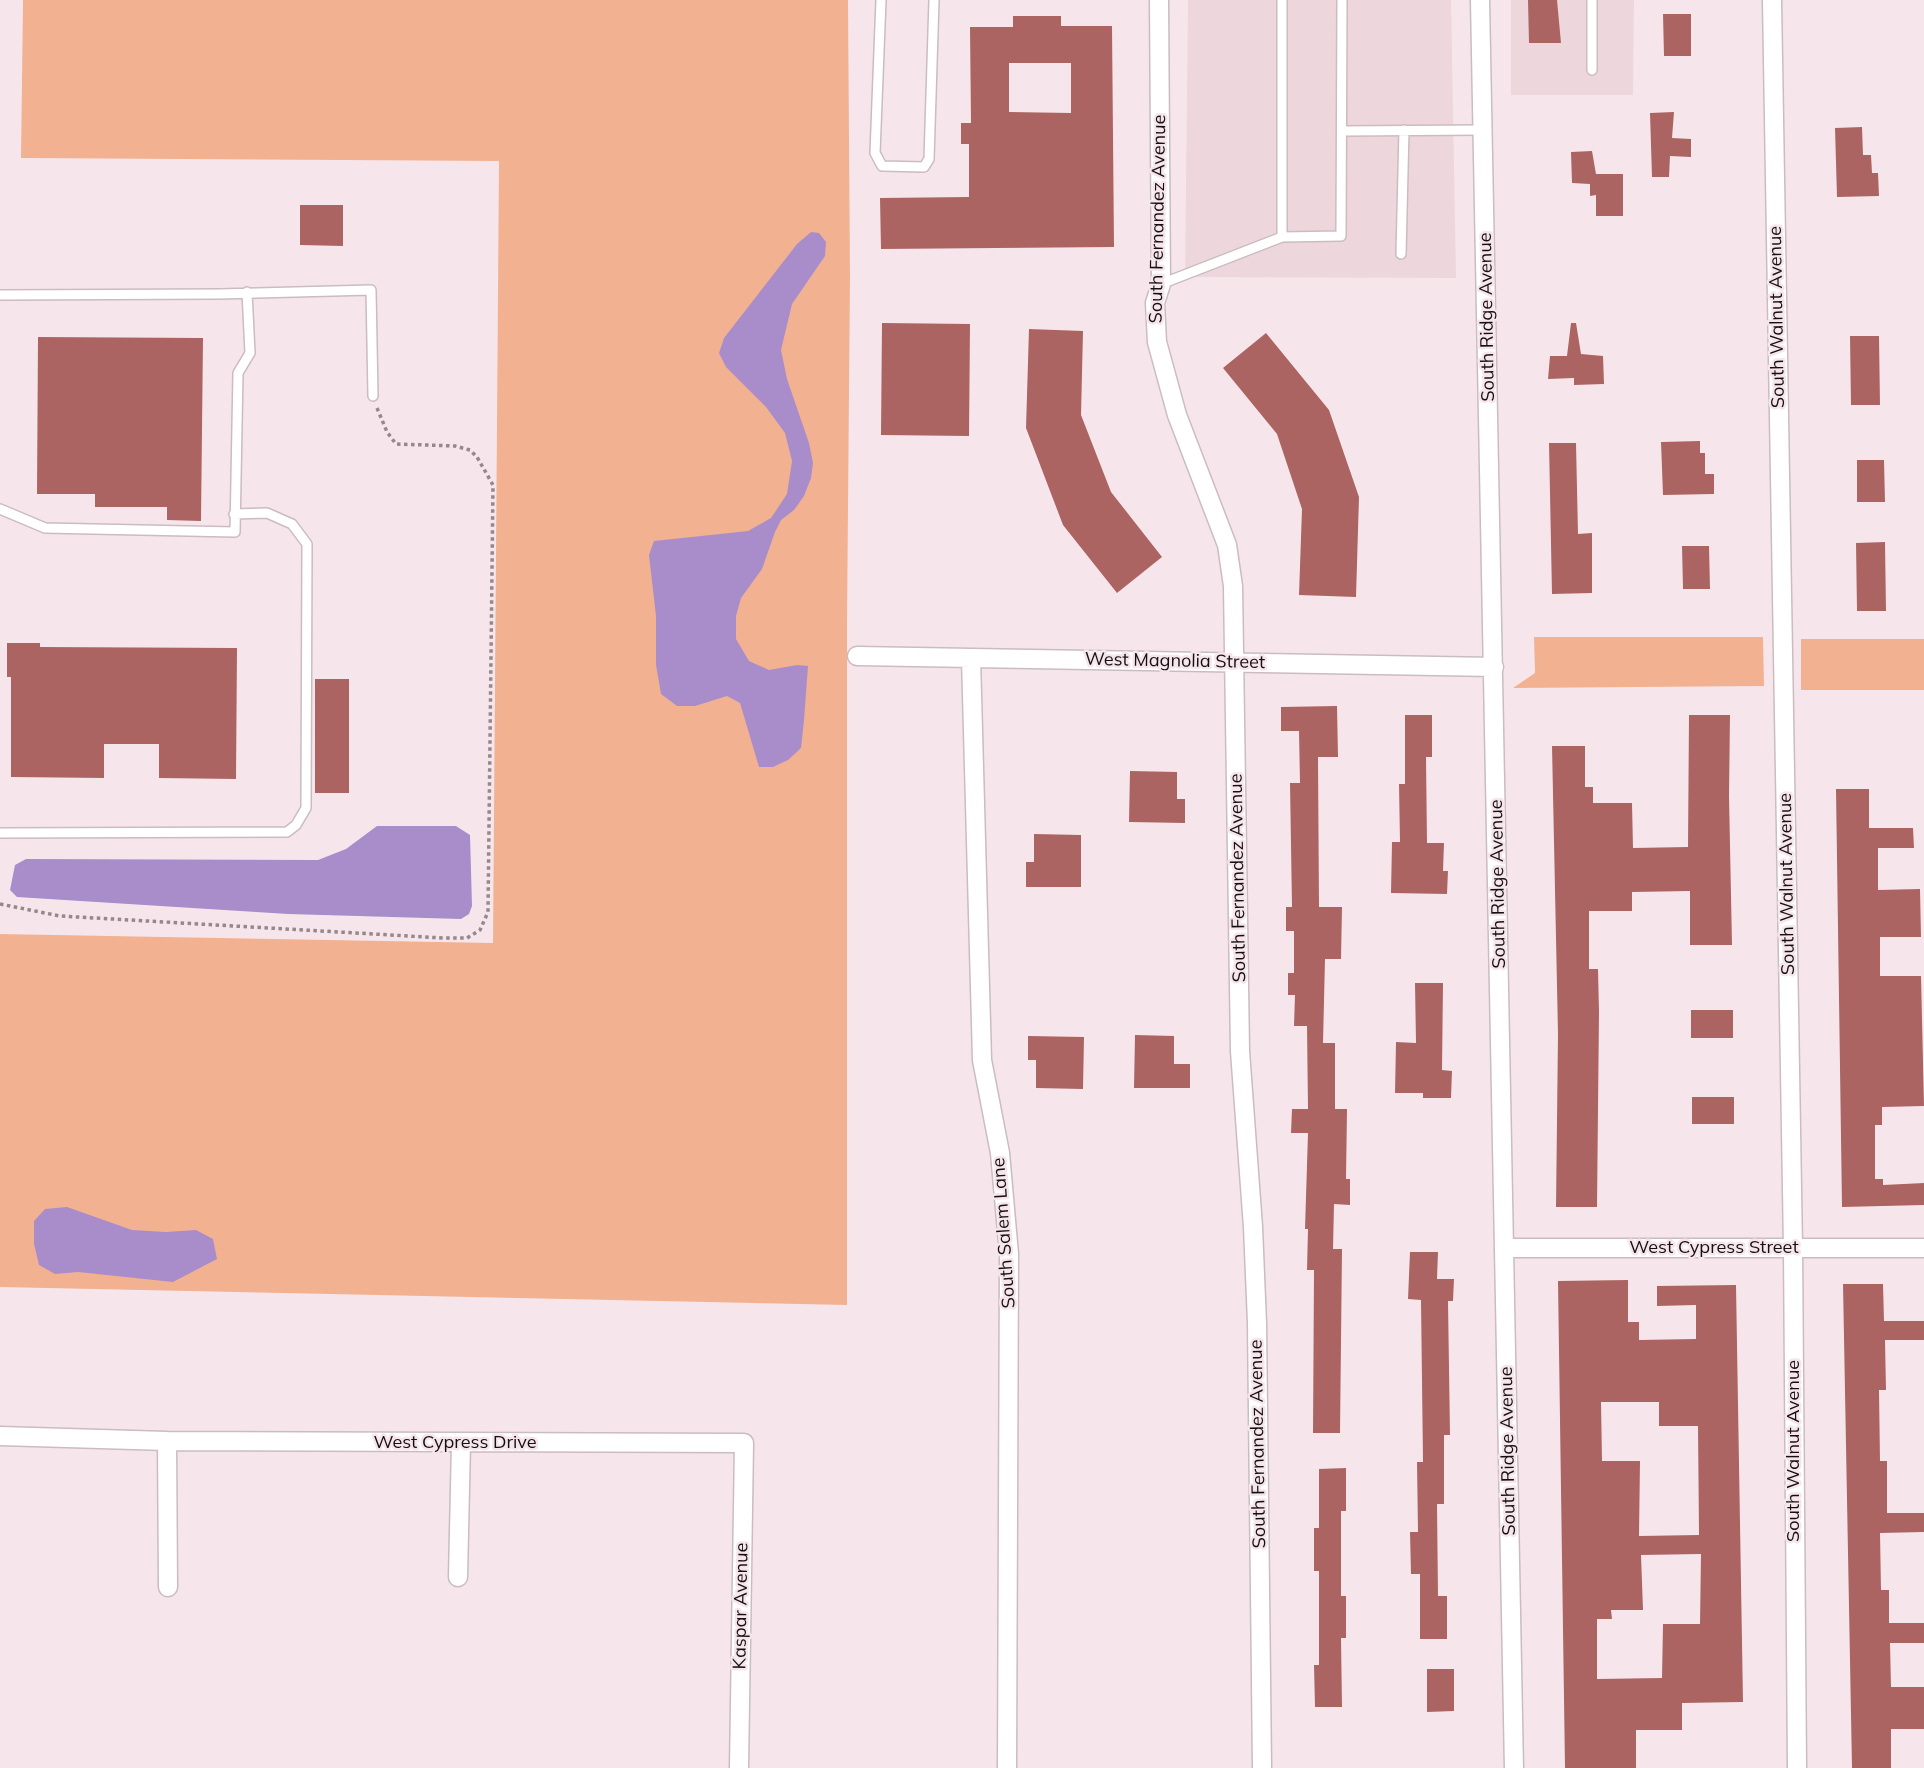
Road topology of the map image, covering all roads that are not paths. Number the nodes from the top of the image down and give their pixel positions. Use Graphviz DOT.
graph roads {
  1 [pos="881,0"];
  2 [pos="934,0"];
  3 [pos="1159,0"];
  4 [pos="1282,0"];
  5 [pos="1342,0"];
  6 [pos="1480,0"];
  7 [pos="1592,0"];
  8 [pos="1772,0"];
  9 [pos="1592,70"];
  10 [pos="1404,130"];
  11 [pos="1482,130"];
  12 [pos="1342,131"];
  13 [pos="1282,237"];
  14 [pos="1401,254"];
  15 [pos="1161,284"];
  16 [pos="247,292"];
  17 [pos="0,295"];
  18 [pos="373,396"];
  19 [pos="0,509"];
  20 [pos="234,514"];
  21 [pos="857,656"];
  22 [pos="971,658"];
  23 [pos="1234,662"];
  24 [pos="1494,667"];
  25 [pos="0,833"];
  26 [pos="1504,1248"];
  27 [pos="1793,1248"];
  28 [pos="1924,1248"];
  29 [pos="0,1436"];
  30 [pos="167,1441"];
  31 [pos="461,1443"];
  32 [pos="744,1443"];
  33 [pos="458,1577"];
  34 [pos="168,1587"];
  35 [pos="739,1768"];
  36 [pos="1007,1768"];
  37 [pos="1262,1768"];
  38 [pos="1514,1768"];
  39 [pos="1797,1768"];
  1 -- 2 [label="lane"];
  3 -- 15 [label="street, South Fernandez Avenue"];
  4 -- 13 [label="lane"];
  5 -- 12 [label="lane"];
  6 -- 11 [label="street, South Ridge Avenue"];
  7 -- 9 [label="lane"];
  8 -- 27 [label="street, South Walnut Avenue"];
  10 -- 11 [label="lane"];
  10 -- 12 [label="lane"];
  10 -- 14 [label="lane"];
  11 -- 24 [label="street, South Ridge Avenue"];
  12 -- 13 [label="lane"];
  13 -- 15 [label="lane"];
  15 -- 23 [label="street, South Fernandez Avenue"];
  16 -- 17 [label="lane"];
  16 -- 18 [label="lane"];
  16 -- 20 [label="lane"];
  19 -- 20 [label="lane"];
  20 -- 25 [label="lane"];
  21 -- 22 [label="street, West Magnolia Street"];
  22 -- 23 [label="street, West Magnolia Street"];
  22 -- 36 [label="street, South Salem Lane"];
  23 -- 24 [label="street, West Magnolia Street"];
  23 -- 37 [label="street, South Fernandez Avenue"];
  24 -- 26 [label="street, South Ridge Avenue"];
  26 -- 27 [label="street, West Cypress Street"];
  26 -- 38 [label="street, South Ridge Avenue"];
  27 -- 28 [label="street, West Cypress Street"];
  27 -- 39 [label="street, South Walnut Avenue"];
  29 -- 30 [label="street, West Cypress Drive"];
  30 -- 31 [label="street, West Cypress Drive"];
  30 -- 34 [label="street"];
  31 -- 32 [label="street, West Cypress Drive"];
  31 -- 33 [label="street"];
  32 -- 35 [label="street, Kaspar Avenue"];
}
